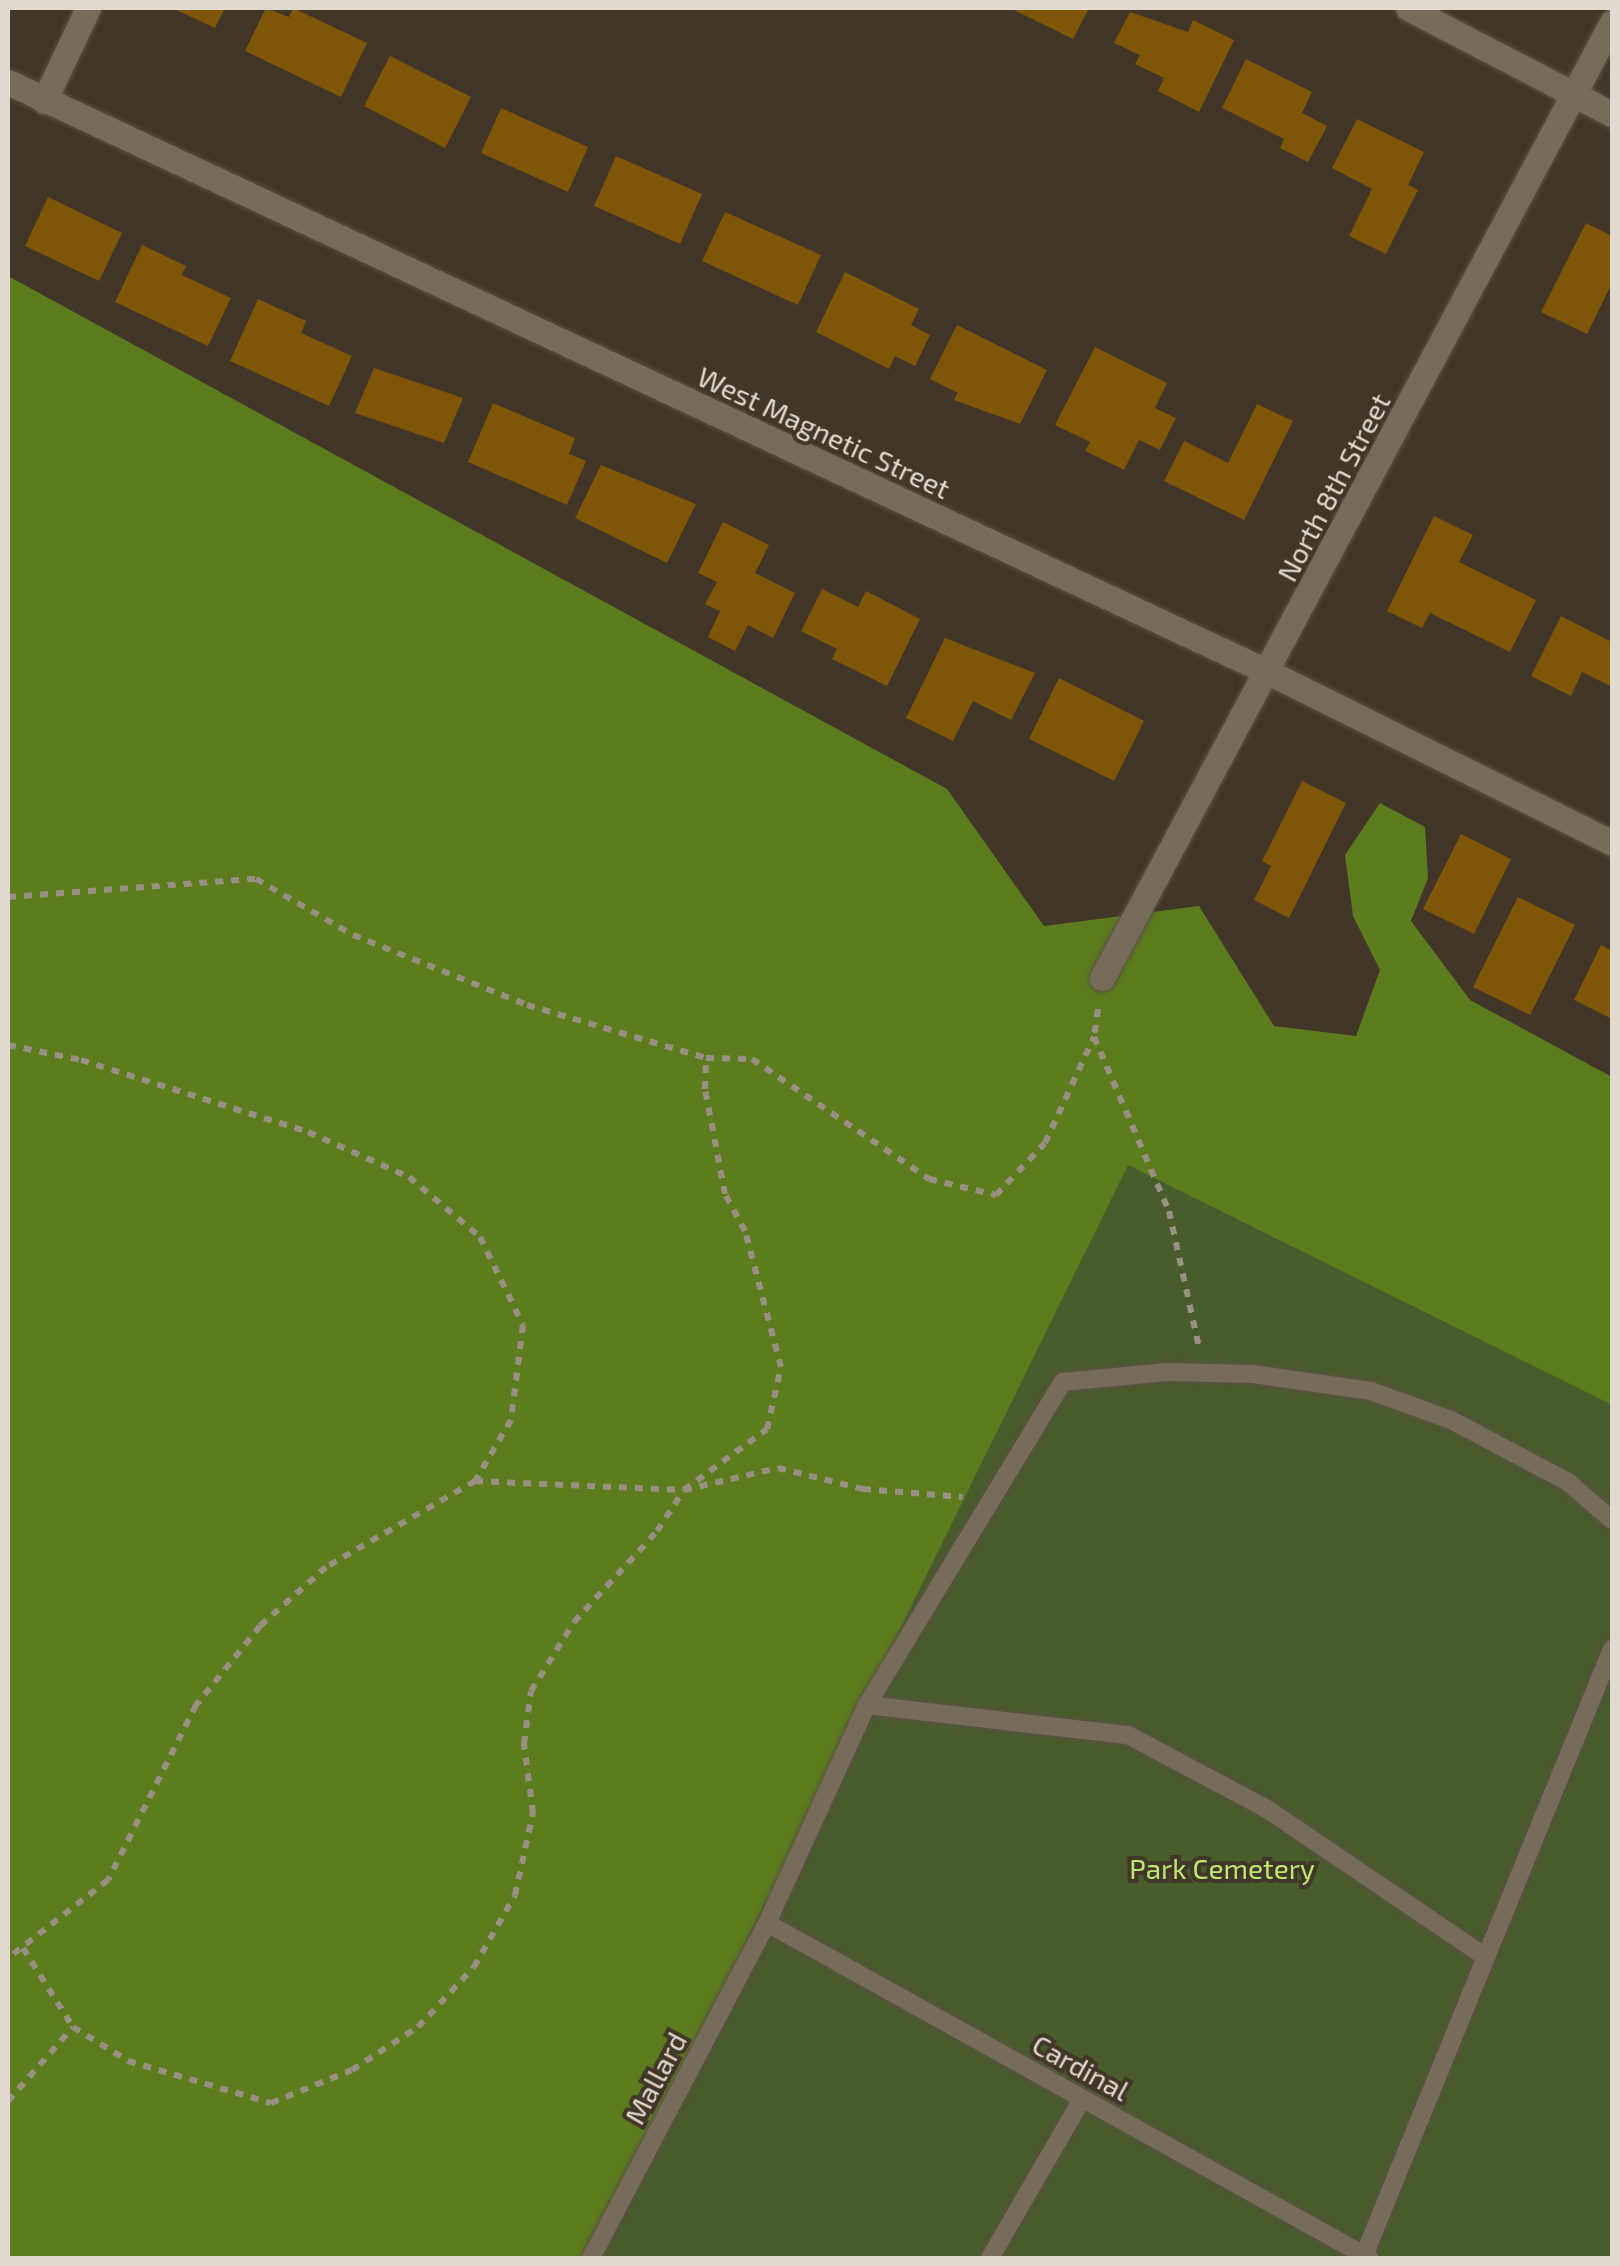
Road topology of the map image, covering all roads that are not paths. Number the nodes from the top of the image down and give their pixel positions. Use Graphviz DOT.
graph roads {
  1 [pos="88,8"];
  2 [pos="1408,8"];
  3 [pos="1612,22"];
  4 [pos="8,82"];
  5 [pos="1574,95"];
  6 [pos="44,101"];
  7 [pos="1612,114"];
  8 [pos="1268,672"];
  9 [pos="1612,843"];
  10 [pos="1102,978"];
  11 [pos="1612,1520"];
  12 [pos="1612,1649"];
  13 [pos="866,1706"];
  14 [pos="767,1923"];
  15 [pos="1486,1957"];
  16 [pos="1082,2098"];
  17 [pos="591,2258"];
  18 [pos="990,2258"];
  19 [pos="1366,2258"];
  1 -- 6 [label="street"];
  2 -- 5 [label="street"];
  3 -- 5 [label="street, North 8th Street"];
  4 -- 6 [label="street, West Magnetic Street"];
  5 -- 7 [label="street"];
  5 -- 8 [label="street, North 8th Street"];
  6 -- 8 [label="street, West Magnetic Street"];
  8 -- 9 [label="street, West Magnetic Street"];
  8 -- 10 [label="street, North 8th Street"];
  11 -- 13 [label="lane, Mallard"];
  12 -- 15 [label="lane"];
  13 -- 14 [label="lane, Mallard"];
  13 -- 15 [label="lane"];
  14 -- 16 [label="lane, Cardinal"];
  14 -- 17 [label="lane, Mallard"];
  15 -- 19 [label="lane"];
  16 -- 18 [label="lane"];
  16 -- 19 [label="lane, Cardinal"];
}
